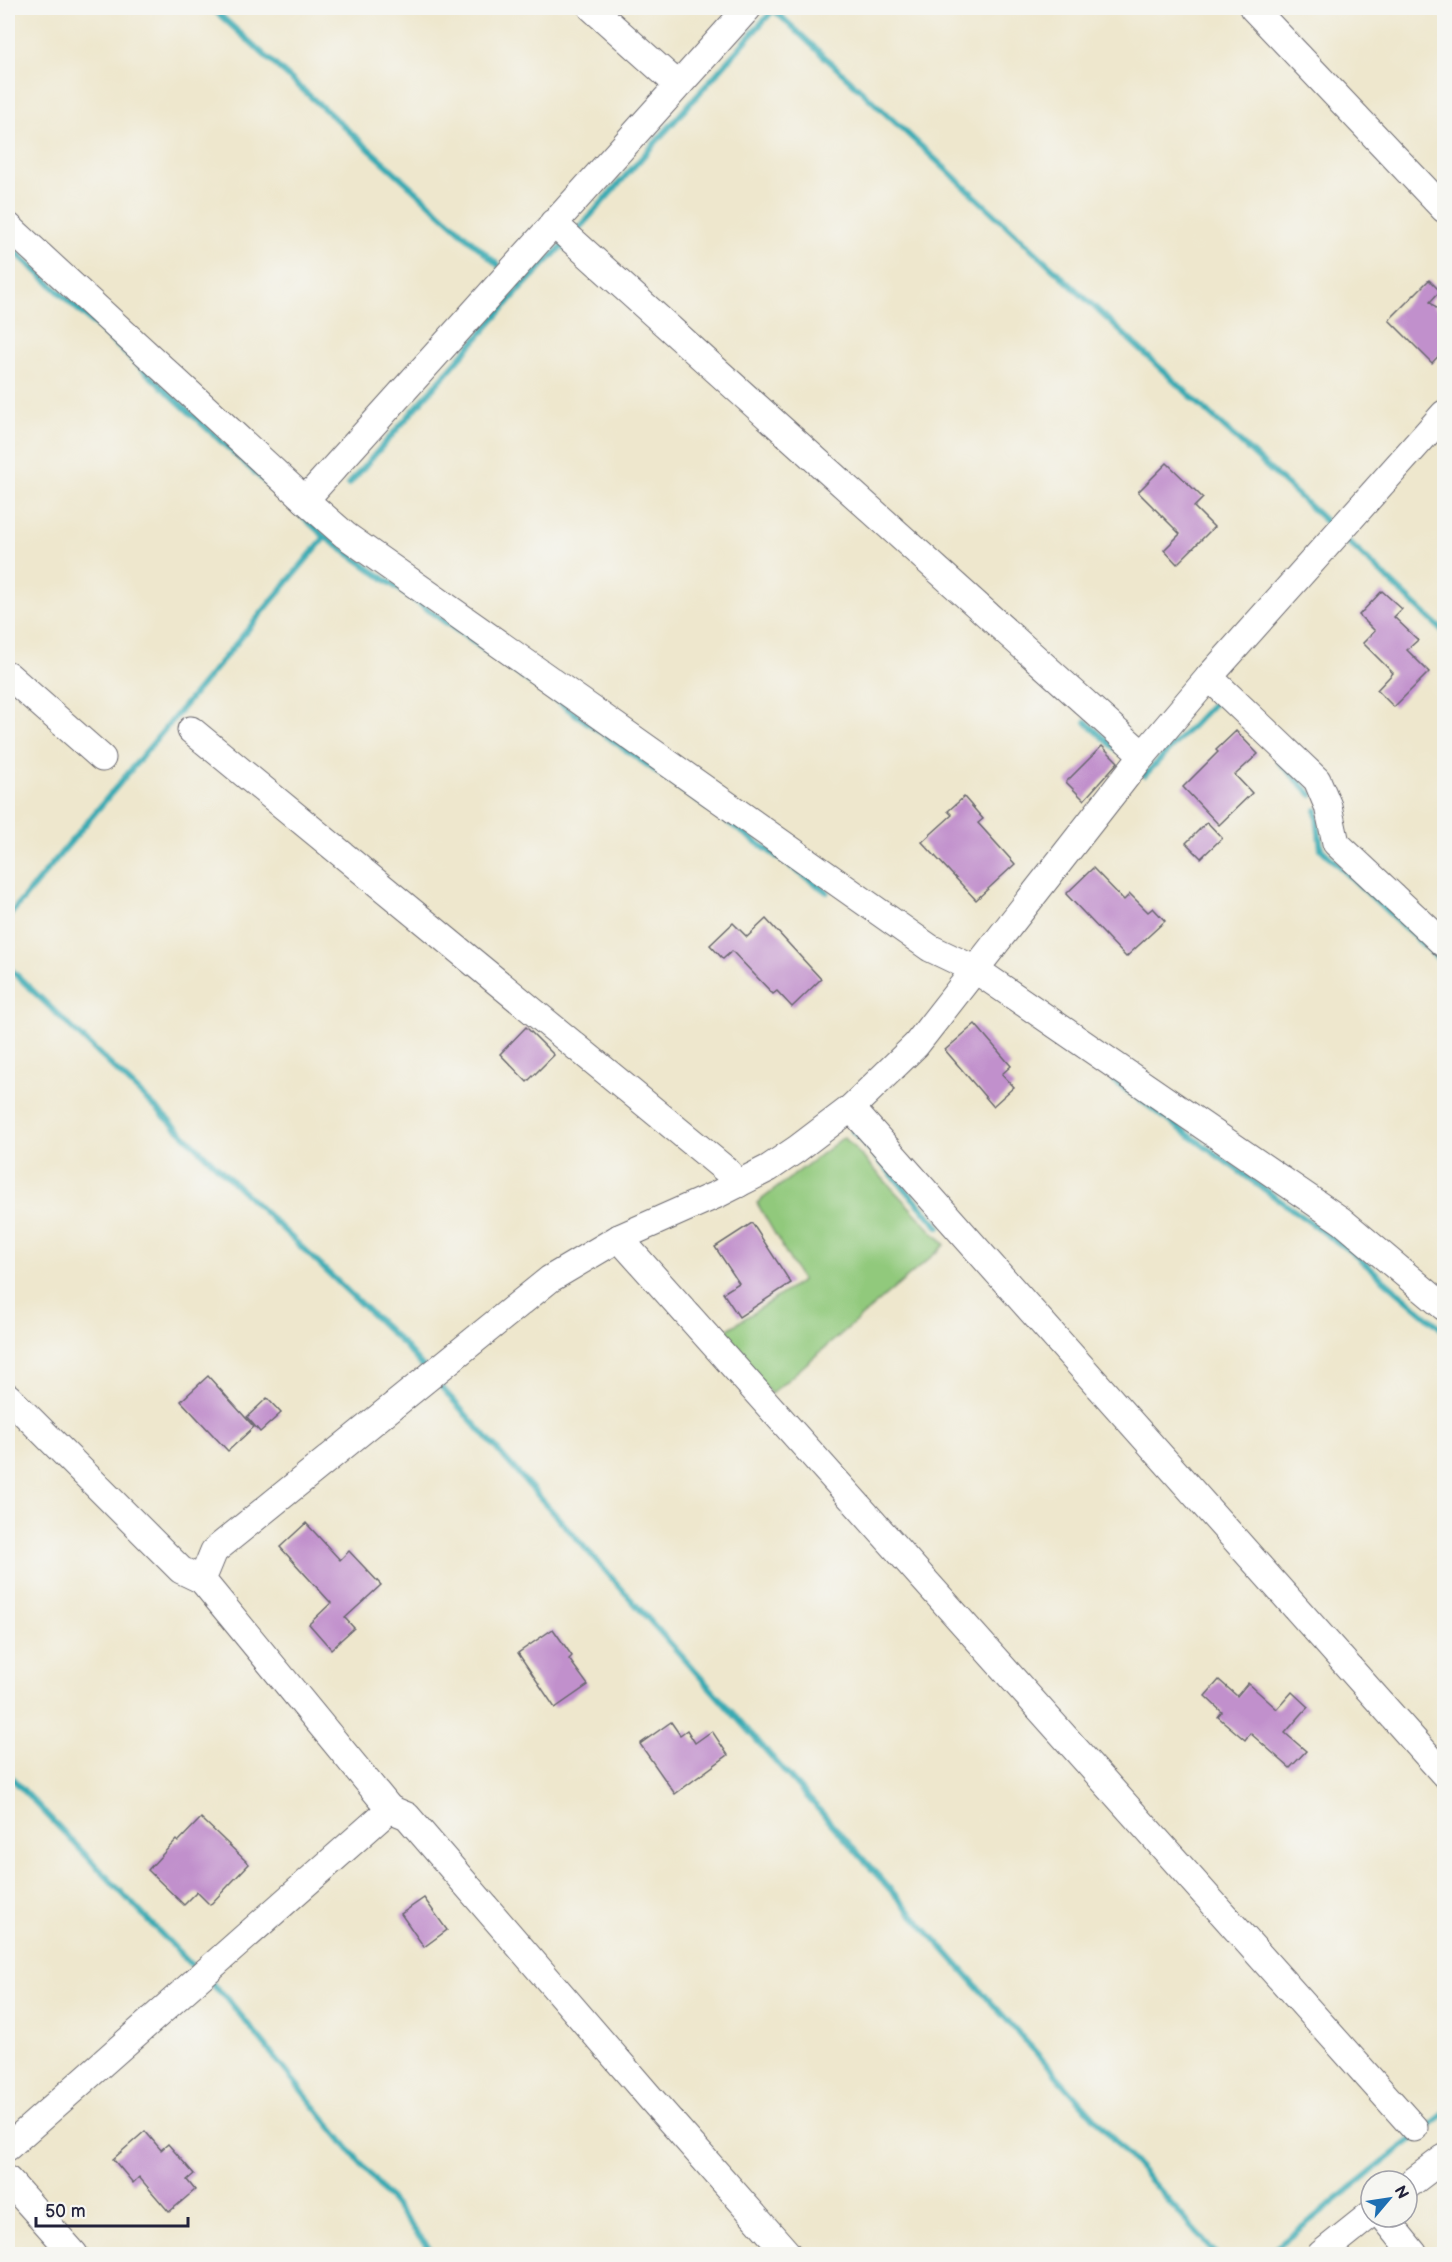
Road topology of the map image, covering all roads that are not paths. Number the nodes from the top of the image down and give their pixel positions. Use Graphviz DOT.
graph roads {
  1 [pos="592,8"];
  2 [pos="748,8"];
  3 [pos="1253,8"];
  4 [pos="676,84"];
  5 [pos="1444,209"];
  6 [pos="8,226"];
  7 [pos="564,233"];
  8 [pos="1444,414"];
  9 [pos="305,500"];
  10 [pos="8,675"];
  11 [pos="1209,677"];
  12 [pos="191,730"];
  13 [pos="102,758"];
  14 [pos="1137,763"];
  15 [pos="1444,944"];
  16 [pos="970,977"];
  17 [pos="851,1108"];
  18 [pos="738,1184"];
  19 [pos="619,1238"];
  20 [pos="1444,1307"];
  21 [pos="8,1397"];
  22 [pos="202,1580"];
  23 [pos="1444,1774"];
  24 [pos="390,1809"];
  25 [pos="1414,2128"];
  26 [pos="8,2147"];
  27 [pos="1444,2158"];
  28 [pos="1419,2177"];
  29 [pos="8,2180"];
  30 [pos="1359,2224"];
  31 [pos="1394,2229"];
  32 [pos="74,2254"];
  33 [pos="788,2254"];
  34 [pos="1321,2254"];
  35 [pos="1414,2254"];
  1 -- 4 [label="street"];
  2 -- 4 [label="street"];
  3 -- 5 [label="street"];
  4 -- 7 [label="street"];
  6 -- 9 [label="street"];
  7 -- 9 [label="street"];
  7 -- 14 [label="street"];
  8 -- 11 [label="street"];
  9 -- 16 [label="street"];
  10 -- 13 [label="street"];
  11 -- 14 [label="street"];
  11 -- 15 [label="street"];
  12 -- 18 [label="street"];
  14 -- 16 [label="street"];
  16 -- 17 [label="street"];
  16 -- 20 [label="street"];
  17 -- 18 [label="street"];
  17 -- 23 [label="street"];
  18 -- 19 [label="street"];
  19 -- 22 [label="street"];
  19 -- 25 [label="street"];
  21 -- 22 [label="street"];
  22 -- 24 [label="street"];
  24 -- 26 [label="street"];
  24 -- 33 [label="street"];
  27 -- 28 [label="street"];
  29 -- 32 [label="street"];
  30 -- 34 [label="street"];
  31 -- 35 [label="street"];
}
